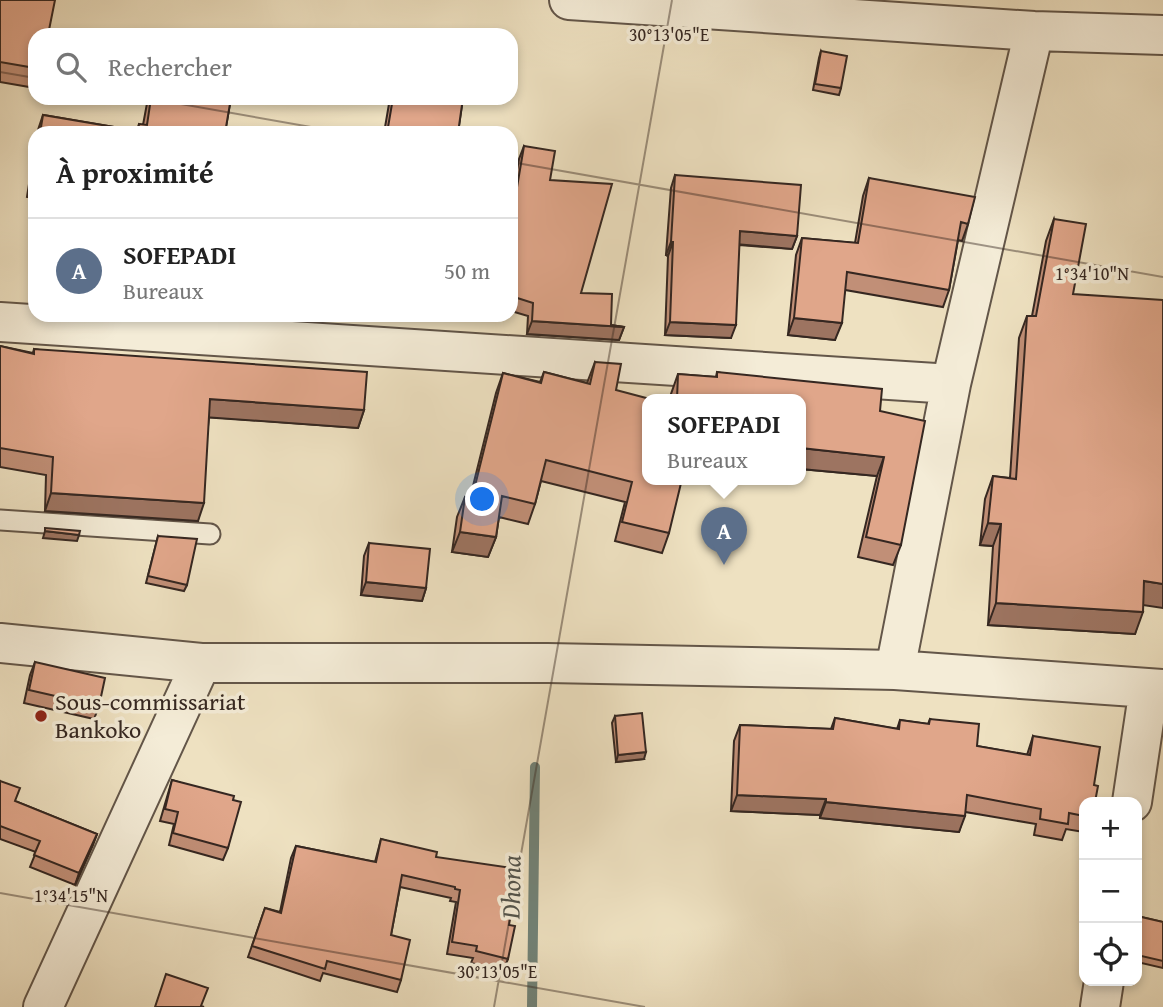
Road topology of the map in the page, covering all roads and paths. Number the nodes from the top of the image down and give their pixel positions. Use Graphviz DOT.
graph roads {
  1 [pos="569,0"];
  2 [pos="1034,31"];
  3 [pos="1163,35"];
  4 [pos="0,322"];
  5 [pos="951,384"];
  6 [pos="0,520"];
  7 [pos="210,534"];
  8 [pos="0,643"];
  9 [pos="201,663"];
  10 [pos="895,670"];
  11 [pos="1156,688"];
  12 [pos="1133,797"];
  13 [pos="1103,986"];
  14 [pos="43,1007"];
  15 [pos="1100,1007"];
  1 -- 2 [label="street"];
  2 -- 3 [label="street"];
  2 -- 5 [label="street"];
  4 -- 5 [label="street"];
  5 -- 10 [label="street"];
  6 -- 7 [label="lane"];
  8 -- 9 [label="street"];
  9 -- 10 [label="street"];
  9 -- 14 [label="street"];
  10 -- 11 [label="street"];
  11 -- 12 [label="street"];
  13 -- 15 [label="street"];
}
